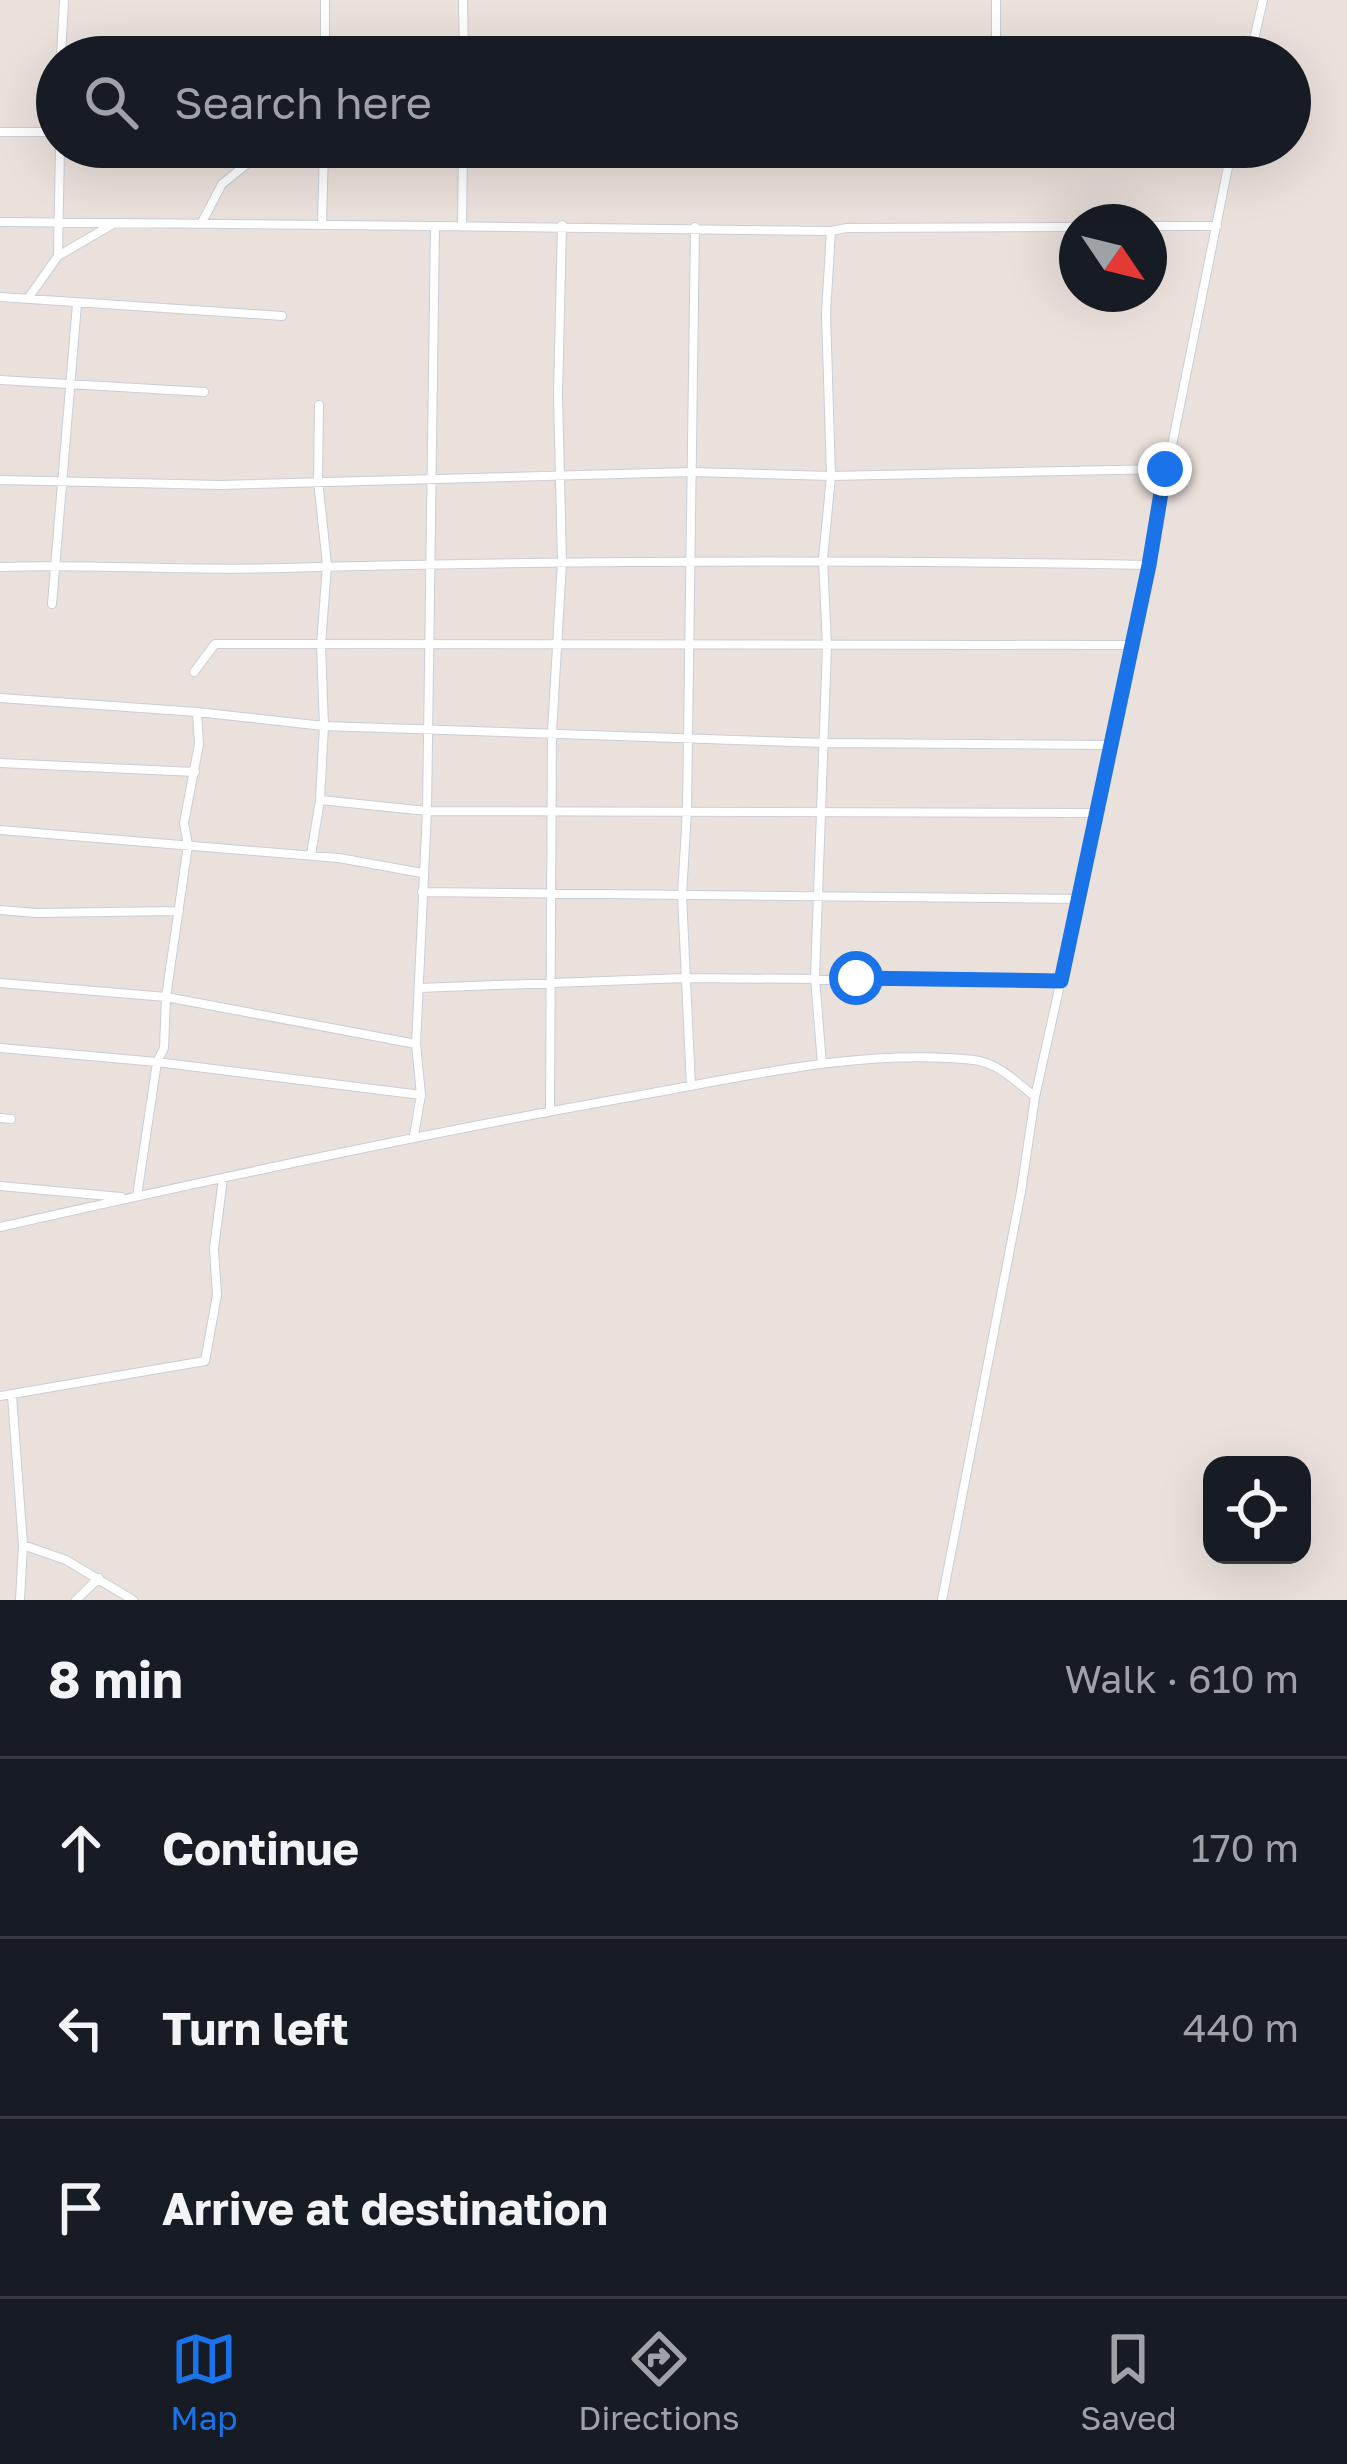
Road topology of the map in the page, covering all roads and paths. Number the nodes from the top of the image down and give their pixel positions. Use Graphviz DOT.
graph roads {
  1 [pos="64,0"];
  2 [pos="325,0"];
  3 [pos="463,0"];
  4 [pos="995,0"];
  5 [pos="1263,0"];
  6 [pos="62,36"];
  7 [pos="325,36"];
  8 [pos="464,36"];
  9 [pos="996,36"];
  10 [pos="1255,36"];
  11 [pos="0,132"];
  12 [pos="36,132"];
  13 [pos="60,168"];
  14 [pos="241,168"];
  15 [pos="323,168"];
  16 [pos="463,168"];
  17 [pos="1228,168"];
  18 [pos="0,222"];
  19 [pos="114,223"];
  20 [pos="59,224"];
  21 [pos="201,224"];
  22 [pos="322,225"];
  23 [pos="562,225"];
  24 [pos="435,226"];
  25 [pos="1059,226"];
  26 [pos="1167,226"];
  27 [pos="1216,226"];
  28 [pos="462,227"];
  29 [pos="695,227"];
  30 [pos="831,231"];
  31 [pos="58,256"];
  32 [pos="0,297"];
  33 [pos="29,298"];
  34 [pos="77,304"];
  35 [pos="282,316"];
  36 [pos="0,380"];
  37 [pos="72,383"];
  38 [pos="204,392"];
  39 [pos="319,405"];
  40 [pos="1165,469"];
  41 [pos="692,472"];
  42 [pos="559,476"];
  43 [pos="831,476"];
  44 [pos="64,479"];
  45 [pos="430,479"];
  46 [pos="0,480"];
  47 [pos="318,480"];
  48 [pos="823,560"];
  49 [pos="688,561"];
  50 [pos="429,562"];
  51 [pos="562,562"];
  52 [pos="56,565"];
  53 [pos="327,565"];
  54 [pos="1149,565"];
  55 [pos="0,567"];
  56 [pos="52,604"];
  57 [pos="427,644"];
  58 [pos="558,644"];
  59 [pos="321,645"];
  60 [pos="689,645"];
  61 [pos="1132,645"];
  62 [pos="827,646"];
  63 [pos="194,672"];
  64 [pos="0,698"];
  65 [pos="197,712"];
  66 [pos="324,726"];
  67 [pos="426,730"];
  68 [pos="551,732"];
  69 [pos="687,736"];
  70 [pos="824,743"];
  71 [pos="1111,746"];
  72 [pos="0,763"];
  73 [pos="195,772"];
  74 [pos="320,800"];
  75 [pos="550,810"];
  76 [pos="687,810"];
  77 [pos="428,811"];
  78 [pos="820,812"];
  79 [pos="1098,814"];
  80 [pos="0,830"];
  81 [pos="188,844"];
  82 [pos="311,855"];
  83 [pos="422,873"];
  84 [pos="422,892"];
  85 [pos="682,895"];
  86 [pos="819,895"];
  87 [pos="549,896"];
  88 [pos="1078,898"];
  89 [pos="0,910"];
  90 [pos="179,911"];
  91 [pos="684,978"];
  92 [pos="815,978"];
  93 [pos="1061,981"];
  94 [pos="0,982"];
  95 [pos="548,982"];
  96 [pos="419,988"];
  97 [pos="166,997"];
  98 [pos="416,1044"];
  99 [pos="0,1048"];
  100 [pos="157,1062"];
  101 [pos="822,1064"];
  102 [pos="691,1086"];
  103 [pos="421,1095"];
  104 [pos="1035,1097"];
  105 [pos="550,1111"];
  106 [pos="414,1135"];
  107 [pos="223,1178"];
  108 [pos="0,1186"];
  109 [pos="133,1197"];
  110 [pos="0,1227"];
  111 [pos="0,1396"];
  112 [pos="12,1396"];
  113 [pos="23,1545"];
  114 [pos="99,1578"];
  115 [pos="20,1600"];
  116 [pos="76,1600"];
  117 [pos="133,1600"];
  118 [pos="942,1600"];
  1 -- 6 [label="street"];
  2 -- 7 [label="street"];
  3 -- 8 [label="street"];
  4 -- 9 [label="street"];
  5 -- 10 [label="street"];
  11 -- 12 [label="street"];
  13 -- 20 [label="street"];
  14 -- 21 [label="street"];
  15 -- 22 [label="street"];
  16 -- 28 [label="street"];
  17 -- 27 [label="street"];
  18 -- 20 [label="street"];
  19 -- 20 [label="street"];
  19 -- 21 [label="street"];
  19 -- 31 [label="street"];
  20 -- 31 [label="street"];
  21 -- 22 [label="street"];
  22 -- 24 [label="street"];
  23 -- 28 [label="street"];
  23 -- 29 [label="street"];
  23 -- 42 [label="street"];
  24 -- 28 [label="street"];
  24 -- 45 [label="street"];
  25 -- 30 [label="street"];
  26 -- 27 [label="street"];
  27 -- 40 [label="street"];
  29 -- 30 [label="street"];
  29 -- 41 [label="street"];
  30 -- 43 [label="street"];
  31 -- 33 [label="street"];
  32 -- 33 [label="street"];
  33 -- 34 [label="street"];
  34 -- 35 [label="street"];
  34 -- 37 [label="street"];
  36 -- 37 [label="street"];
  37 -- 38 [label="street"];
  37 -- 44 [label="street"];
  39 -- 47 [label="street"];
  40 -- 43 [label="street"];
  40 -- 54 [label="street"];
  41 -- 42 [label="street"];
  41 -- 43 [label="street"];
  41 -- 49 [label="street"];
  42 -- 45 [label="street"];
  42 -- 51 [label="street"];
  43 -- 48 [label="street"];
  44 -- 46 [label="street"];
  44 -- 47 [label="street"];
  44 -- 52 [label="street"];
  45 -- 47 [label="street"];
  45 -- 50 [label="street"];
  47 -- 53 [label="street"];
  48 -- 49 [label="street"];
  48 -- 54 [label="street"];
  48 -- 62 [label="street"];
  49 -- 51 [label="street"];
  49 -- 60 [label="street"];
  50 -- 51 [label="street"];
  50 -- 53 [label="street"];
  50 -- 57 [label="street"];
  51 -- 58 [label="street"];
  52 -- 53 [label="street"];
  52 -- 55 [label="street"];
  52 -- 56 [label="street"];
  53 -- 59 [label="street"];
  54 -- 61 [label="street"];
  57 -- 58 [label="street"];
  57 -- 59 [label="street"];
  57 -- 67 [label="street"];
  58 -- 60 [label="street"];
  58 -- 68 [label="street"];
  59 -- 63 [label="street"];
  59 -- 66 [label="street"];
  60 -- 62 [label="street"];
  60 -- 69 [label="street"];
  61 -- 62 [label="street"];
  61 -- 71 [label="street"];
  62 -- 70 [label="street"];
  64 -- 65 [label="street"];
  65 -- 66 [label="street"];
  65 -- 73 [label="street"];
  66 -- 67 [label="street"];
  66 -- 74 [label="street"];
  67 -- 68 [label="street"];
  67 -- 77 [label="street"];
  68 -- 69 [label="street"];
  68 -- 75 [label="street"];
  69 -- 70 [label="street"];
  69 -- 76 [label="street"];
  70 -- 71 [label="street"];
  70 -- 78 [label="street"];
  71 -- 79 [label="street"];
  72 -- 73 [label="street"];
  73 -- 81 [label="street"];
  74 -- 77 [label="street"];
  74 -- 82 [label="street"];
  75 -- 76 [label="street"];
  75 -- 77 [label="street"];
  75 -- 87 [label="street"];
  76 -- 78 [label="street"];
  76 -- 85 [label="street"];
  77 -- 83 [label="street"];
  78 -- 79 [label="street"];
  78 -- 86 [label="street"];
  79 -- 88 [label="street"];
  80 -- 81 [label="street"];
  81 -- 82 [label="street"];
  81 -- 90 [label="street"];
  82 -- 83 [label="street"];
  83 -- 84 [label="street"];
  84 -- 87 [label="street"];
  84 -- 96 [label="street"];
  85 -- 86 [label="street"];
  85 -- 87 [label="street"];
  85 -- 91 [label="street"];
  86 -- 88 [label="street"];
  86 -- 92 [label="street"];
  87 -- 95 [label="street"];
  88 -- 93 [label="street"];
  89 -- 90 [label="street"];
  90 -- 97 [label="street"];
  91 -- 92 [label="street"];
  91 -- 95 [label="street"];
  91 -- 102 [label="street"];
  92 -- 93 [label="street"];
  92 -- 101 [label="street"];
  93 -- 104 [label="street"];
  94 -- 97 [label="street"];
  95 -- 96 [label="street"];
  95 -- 105 [label="street"];
  96 -- 98 [label="street"];
  97 -- 98 [label="street"];
  97 -- 100 [label="street"];
  98 -- 103 [label="street"];
  99 -- 100 [label="street"];
  100 -- 103 [label="street"];
  100 -- 109 [label="street"];
  101 -- 102 [label="street"];
  101 -- 104 [label="street"];
  102 -- 105 [label="street"];
  103 -- 106 [label="street"];
  104 -- 118 [label="street"];
  105 -- 106 [label="street"];
  106 -- 107 [label="street"];
  107 -- 109 [label="street"];
  107 -- 112 [label="street"];
  108 -- 109 [label="street"];
  109 -- 110 [label="street"];
  111 -- 112 [label="street"];
  112 -- 113 [label="street"];
  113 -- 114 [label="street"];
  113 -- 115 [label="street"];
  114 -- 116 [label="street"];
  114 -- 117 [label="street"];
}
